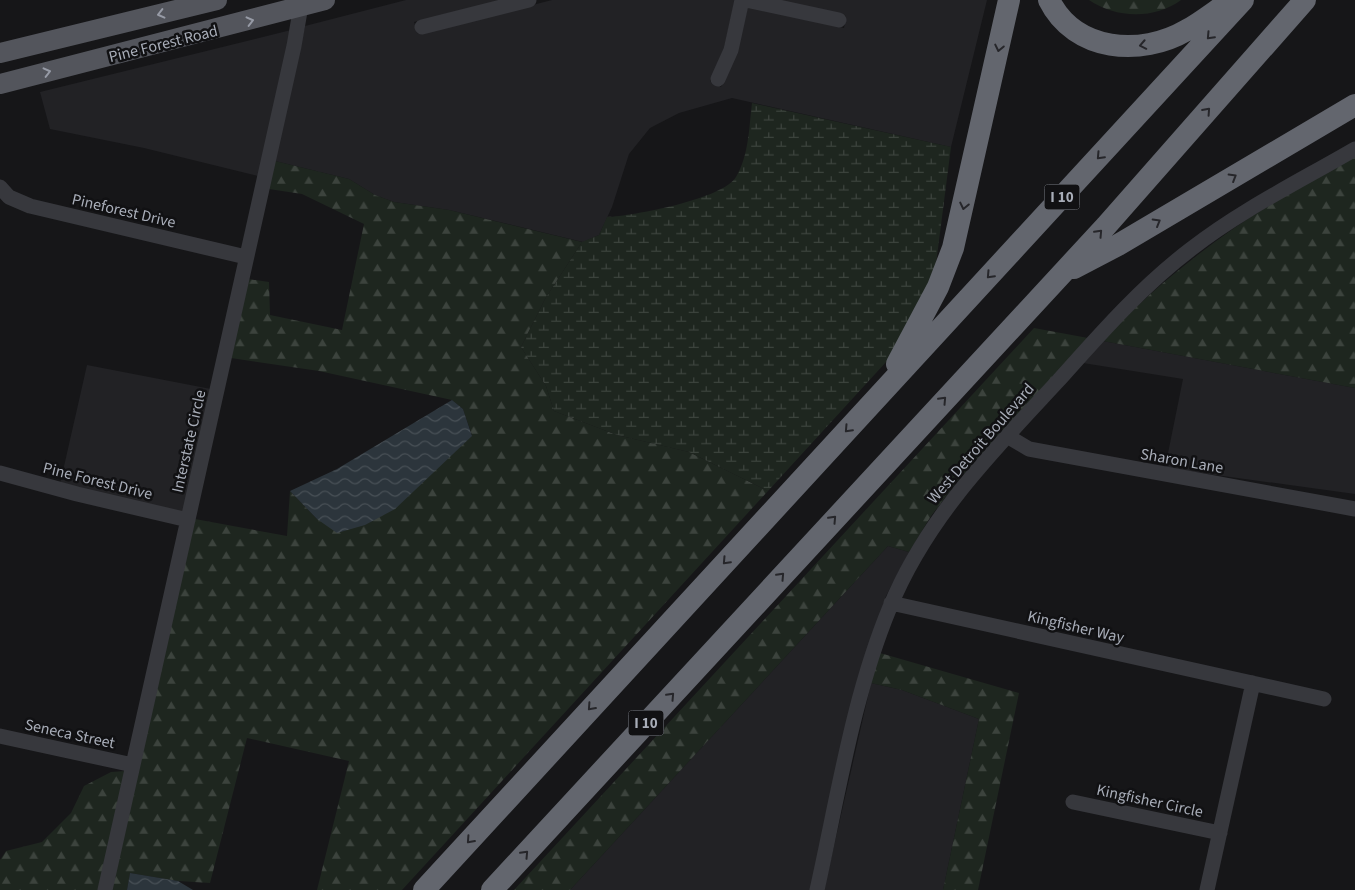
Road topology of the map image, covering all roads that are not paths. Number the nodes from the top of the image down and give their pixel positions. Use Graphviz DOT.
graph roads {
  1 [pos="217,0"];
  2 [pos="325,0"];
  3 [pos="529,0"];
  4 [pos="744,0"];
  5 [pos="1009,0"];
  6 [pos="1049,0"];
  7 [pos="1232,0"];
  8 [pos="1243,0"];
  9 [pos="1305,0"];
  10 [pos="302,4"];
  11 [pos="839,20"];
  12 [pos="422,26"];
  13 [pos="0,53"];
  14 [pos="718,79"];
  15 [pos="0,84"];
  16 [pos="1355,104"];
  17 [pos="1355,149"];
  18 [pos="0,187"];
  19 [pos="246,257"];
  20 [pos="1042,294"];
  21 [pos="882,394"];
  22 [pos="1007,436"];
  23 [pos="0,473"];
  24 [pos="1355,509"];
  25 [pos="188,520"];
  26 [pos="892,603"];
  27 [pos="1253,683"];
  28 [pos="1324,699"];
  29 [pos="0,736"];
  30 [pos="133,765"];
  31 [pos="1073,802"];
  32 [pos="1220,834"];
  33 [pos="105,890"];
  34 [pos="424,890"];
  35 [pos="492,890"];
  36 [pos="817,890"];
  37 [pos="1208,890"];
  1 -- 13 [label="main road, Pine Forest Road, one-way"];
  2 -- 10 [label="main road, Pine Forest Road"];
  3 -- 12 [label="street"];
  4 -- 11 [label="street"];
  4 -- 14 [label="street"];
  5 -- 21 [label="highway, one-way"];
  7 -- 6 [label="highway, one-way"];
  8 -- 21 [label="highway, I 10, one-way"];
  20 -- 9 [label="highway, I 10, one-way"];
  15 -- 10 [label="main road, Pine Forest Road, one-way"];
  10 -- 19 [label="street, Interstate Circle"];
  20 -- 16 [label="highway, one-way"];
  17 -- 22 [label="street, West Detroit Boulevard"];
  18 -- 19 [label="street, Pineforest Drive"];
  19 -- 25 [label="street, Interstate Circle"];
  35 -- 20 [label="highway, I 10, one-way"];
  21 -- 34 [label="highway, I 10, one-way"];
  22 -- 24 [label="street, Sharon Lane"];
  22 -- 26 [label="street, West Detroit Boulevard"];
  23 -- 25 [label="street, Pine Forest Drive"];
  25 -- 30 [label="street, Interstate Circle"];
  26 -- 27 [label="street, Kingfisher Way"];
  26 -- 36 [label="street, West Detroit Boulevard"];
  27 -- 28 [label="street, Kingfisher Way"];
  27 -- 32 [label="street"];
  29 -- 30 [label="street, Seneca Street"];
  30 -- 33 [label="street, Interstate Circle"];
  31 -- 32 [label="street, Kingfisher Circle"];
  32 -- 37 [label="street"];
}
